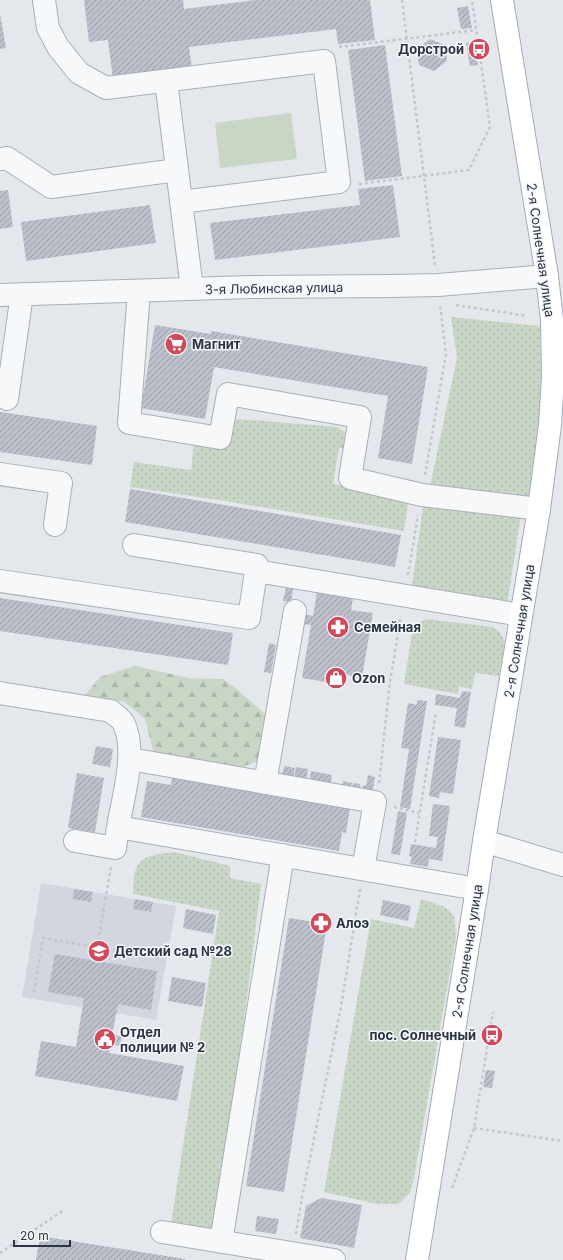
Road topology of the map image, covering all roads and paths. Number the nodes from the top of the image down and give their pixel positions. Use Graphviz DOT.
graph roads {
  1 [pos="44,0"];
  2 [pos="402,0"];
  3 [pos="472,0"];
  4 [pos="502,0"];
  5 [pos="476,30"];
  6 [pos="407,38"];
  7 [pos="334,48"];
  8 [pos="166,81"];
  9 [pos="0,159"];
  10 [pos="177,170"];
  11 [pos="424,176"];
  12 [pos="354,184"];
  13 [pos="181,202"];
  14 [pos="547,276"];
  15 [pos="192,289"];
  16 [pos="138,291"];
  17 [pos="22,294"];
  18 [pos="442,294"];
  19 [pos="0,295"];
  20 [pos="454,305"];
  21 [pos="527,316"];
  22 [pos="7,399"];
  23 [pos="0,474"];
  24 [pos="422,495"];
  25 [pos="539,509"];
  26 [pos="55,525"];
  27 [pos="134,545"];
  28 [pos="256,571"];
  29 [pos="0,580"];
  30 [pos="404,596"];
  31 [pos="295,611"];
  32 [pos="522,615"];
  33 [pos="0,693"];
  34 [pos="436,712"];
  35 [pos="130,759"];
  36 [pos="265,783"];
  37 [pos="375,802"];
  38 [pos="419,813"];
  39 [pos="118,826"];
  40 [pos="74,841"];
  41 [pos="484,841"];
  42 [pos="415,842"];
  43 [pos="115,848"];
  44 [pos="283,855"];
  45 [pos="563,865"];
  46 [pos="363,869"];
  47 [pos="477,889"];
  48 [pos="97,947"];
  49 [pos="159,958"];
  50 [pos="34,992"];
  51 [pos="493,1012"];
  52 [pos="474,1128"];
  53 [pos="563,1141"];
  54 [pos="452,1188"];
  55 [pos="64,1210"];
  56 [pos="162,1232"];
  57 [pos="221,1242"];
  58 [pos="0,1253"];
  59 [pos="292,1253"];
  60 [pos="334,1260"];
  61 [pos="417,1260"];
  1 -- 8 [label="street"];
  2 -- 6 [label="path"];
  3 -- 5 [label="path"];
  4 -- 14 [label="main road, 2-я Солнечная улица"];
  5 -- 6 [label="path"];
  5 -- 11 [label="path"];
  6 -- 7 [label="path"];
  6 -- 11 [label="path"];
  8 -- 10 [label="street"];
  8 -- 13 [label="street"];
  9 -- 10 [label="street"];
  10 -- 13 [label="street"];
  11 -- 12 [label="path"];
  11 -- 18 [label="path"];
  13 -- 15 [label="street"];
  14 -- 18 [label="street, 3-я Любинская улица"];
  14 -- 25 [label="main road, 2-я Солнечная улица"];
  15 -- 16 [label="street, 3-я Любинская улица"];
  15 -- 18 [label="street, 3-я Любинская улица"];
  16 -- 17 [label="street, 3-я Любинская улица"];
  16 -- 24 [label="street"];
  17 -- 19 [label="street, 3-я Любинская улица"];
  17 -- 22 [label="street"];
  18 -- 24 [label="path"];
  20 -- 21 [label="path"];
  23 -- 26 [label="street"];
  24 -- 25 [label="street"];
  24 -- 30 [label="path"];
  25 -- 32 [label="main road, 2-я Солнечная улица"];
  27 -- 28 [label="street"];
  28 -- 29 [label="street"];
  28 -- 30 [label="street"];
  30 -- 32 [label="street"];
  30 -- 37 [label="path"];
  31 -- 36 [label="street"];
  32 -- 41 [label="main road, 2-я Солнечная улица"];
  33 -- 35 [label="street"];
  34 -- 38 [label="path"];
  35 -- 36 [label="street"];
  35 -- 39 [label="street"];
  36 -- 37 [label="street"];
  37 -- 38 [label="path"];
  37 -- 46 [label="street"];
  38 -- 42 [label="path"];
  39 -- 43 [label="street"];
  39 -- 44 [label="street"];
  40 -- 43 [label="street"];
  41 -- 45 [label="street"];
  41 -- 47 [label="main road, 2-я Солнечная улица"];
  43 -- 48 [label="path"];
  44 -- 46 [label="street"];
  44 -- 57 [label="street"];
  46 -- 47 [label="street"];
  46 -- 59 [label="path"];
  47 -- 61 [label="main road, 2-я Солнечная улица"];
  48 -- 49 [label="path"];
  48 -- 50 [label="path"];
  51 -- 52 [label="path"];
  52 -- 53 [label="path"];
  52 -- 54 [label="path"];
  55 -- 58 [label="path"];
  56 -- 57 [label="street"];
  57 -- 59 [label="street"];
  59 -- 60 [label="street"];
}
